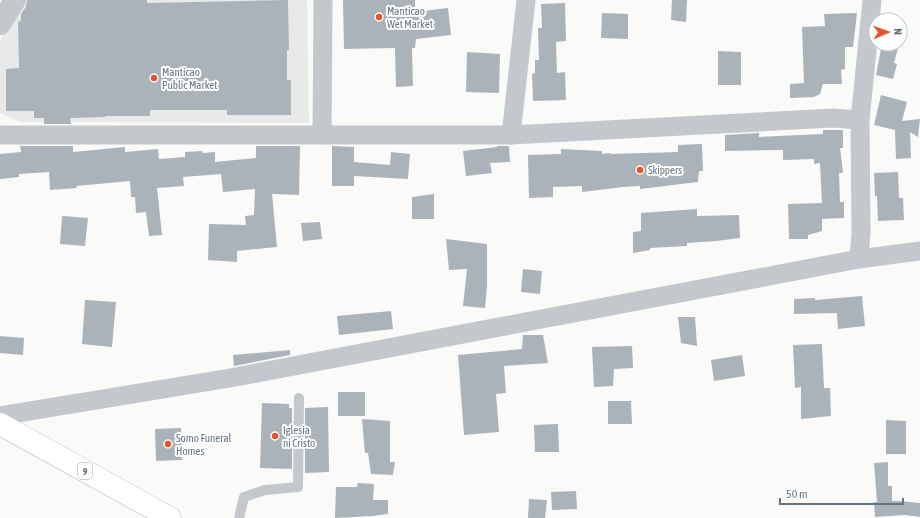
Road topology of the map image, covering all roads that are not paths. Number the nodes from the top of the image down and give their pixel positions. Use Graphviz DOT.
graph roads {
  1 [pos="15,0"];
  2 [pos="323,0"];
  3 [pos="526,0"];
  4 [pos="872,0"];
  5 [pos="0,24"];
  6 [pos="860,120"];
  7 [pos="0,135"];
  8 [pos="322,135"];
  9 [pos="511,135"];
  10 [pos="920,251"];
  11 [pos="859,259"];
  12 [pos="299,398"];
  13 [pos="0,416"];
  14 [pos="0,424"];
  15 [pos="170,518"];
  16 [pos="239,518"];
  1 -- 5 [label="street"];
  2 -- 8 [label="street"];
  3 -- 9 [label="street"];
  4 -- 6 [label="street"];
  6 -- 9 [label="street"];
  6 -- 11 [label="street"];
  7 -- 8 [label="street"];
  8 -- 9 [label="street"];
  10 -- 11 [label="street"];
  11 -- 13 [label="street"];
  12 -- 16 [label="lane"];
  14 -- 15 [label="highway, 9"];
}
